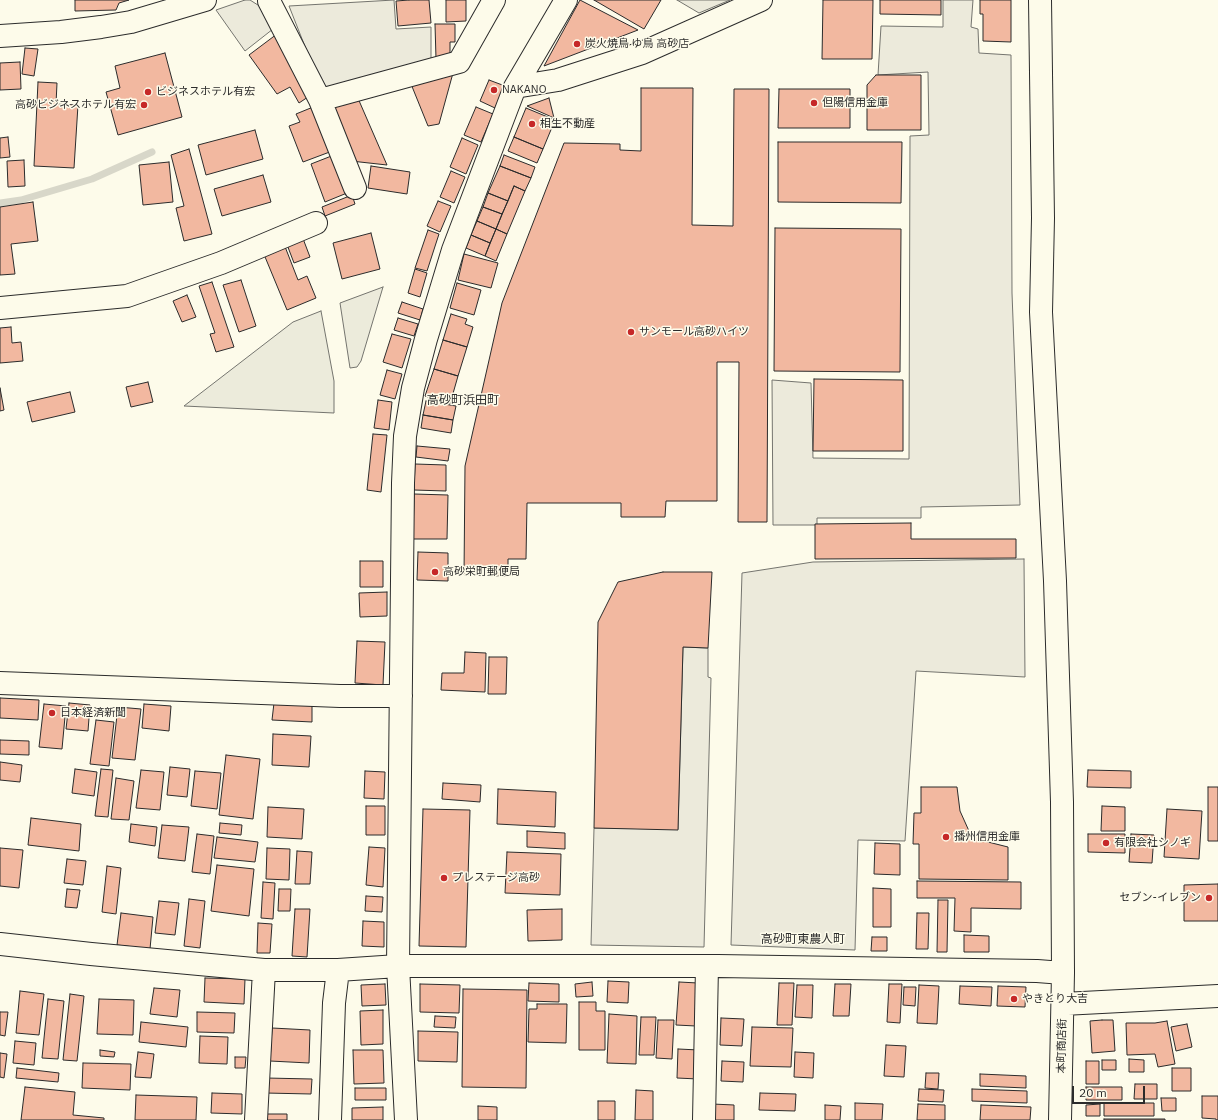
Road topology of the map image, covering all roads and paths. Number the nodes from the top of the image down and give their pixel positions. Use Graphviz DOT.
graph roads {
  1 [pos="273,0"];
  2 [pos="494,0"];
  3 [pos="566,0"];
  4 [pos="761,0"];
  5 [pos="1040,0"];
  6 [pos="196,1"];
  7 [pos="0,36"];
  8 [pos="515,87"];
  9 [pos="320,100"];
  10 [pos="355,188"];
  11 [pos="316,223"];
  12 [pos="0,308"];
  13 [pos="0,683"];
  14 [pos="401,696"];
  15 [pos="0,944"];
  16 [pos="398,966"];
  17 [pos="707,966"];
  18 [pos="264,970"];
  19 [pos="338,970"];
  20 [pos="1063,973"];
  21 [pos="1218,996"];
  22 [pos="1063,1004"];
  23 [pos="256,1120"];
  24 [pos="330,1120"];
  25 [pos="406,1120"];
  26 [pos="704,1120"];
  27 [pos="1060,1120"];
  1 -- 9 [label="street"];
  2 -- 9 [label="street"];
  3 -- 8 [label="street"];
  4 -- 8 [label="street"];
  5 -- 20 [label="street, 本町商店街"];
  6 -- 7 [label="street"];
  8 -- 14 [label="street"];
  9 -- 10 [label="street"];
  11 -- 12 [label="street"];
  13 -- 14 [label="street"];
  14 -- 16 [label="street"];
  15 -- 18 [label="street"];
  16 -- 17 [label="street"];
  16 -- 19 [label="street"];
  16 -- 25 [label="street"];
  17 -- 20 [label="street"];
  17 -- 26 [label="street"];
  18 -- 19 [label="street"];
  18 -- 23 [label="street"];
  19 -- 24 [label="street"];
  20 -- 22 [label="street, 本町商店街"];
  21 -- 22 [label="street"];
  22 -- 27 [label="street, 本町商店街"];
}
